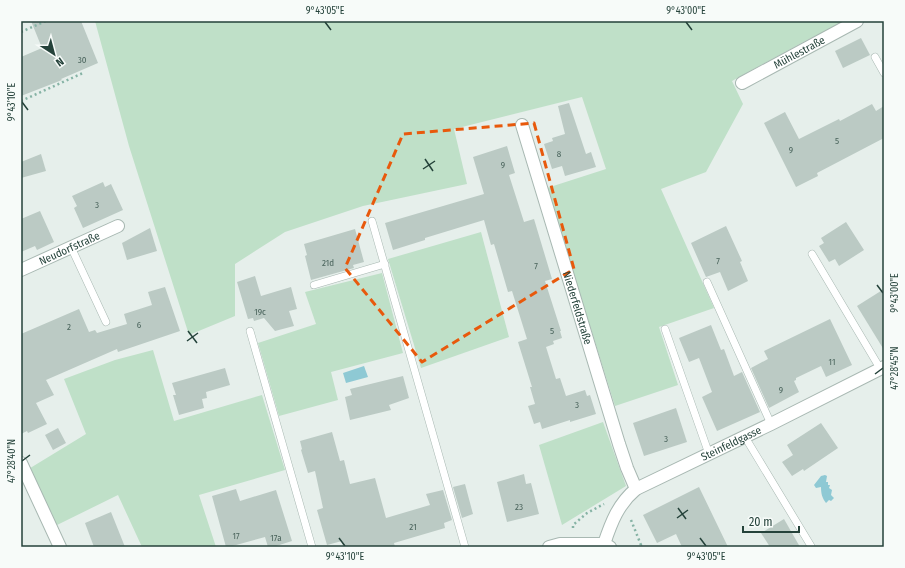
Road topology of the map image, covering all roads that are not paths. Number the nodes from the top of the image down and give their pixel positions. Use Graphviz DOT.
graph roads {
  1 [pos="857,21"];
  2 [pos="875,56"];
  3 [pos="884,72"];
  4 [pos="742,83"];
  5 [pos="522,125"];
  6 [pos="372,220"];
  7 [pos="118,226"];
  8 [pos="71,247"];
  9 [pos="812,254"];
  10 [pos="385,264"];
  11 [pos="21,270"];
  12 [pos="707,282"];
  13 [pos="314,285"];
  14 [pos="106,322"];
  15 [pos="665,329"];
  16 [pos="250,331"];
  17 [pos="883,370"];
  18 [pos="771,424"];
  19 [pos="745,437"];
  20 [pos="709,454"];
  21 [pos="21,463"];
  22 [pos="636,489"];
  23 [pos="607,546"];
  24 [pos="811,546"];
  25 [pos="60,547"];
  26 [pos="312,547"];
  27 [pos="466,547"];
  28 [pos="549,547"];
  1 -- 4 [label="street, Mühlestraße"];
  2 -- 3 [label="lane"];
  5 -- 22 [label="street, Niederfeldstraße"];
  6 -- 10 [label="lane"];
  7 -- 8 [label="street, Neudorfstraße"];
  8 -- 11 [label="street, Neudorfstraße"];
  8 -- 14 [label="lane"];
  9 -- 17 [label="lane"];
  10 -- 13 [label="lane"];
  10 -- 27 [label="lane"];
  12 -- 18 [label="lane"];
  15 -- 20 [label="lane"];
  16 -- 26 [label="lane"];
  17 -- 18 [label="street, Steinfeldgasse"];
  18 -- 19 [label="street, Steinfeldgasse"];
  19 -- 20 [label="street, Steinfeldgasse"];
  19 -- 24 [label="lane"];
  20 -- 22 [label="street, Steinfeldgasse"];
  21 -- 25 [label="street"];
  22 -- 23 [label="street, Steinfeldgasse"];
  23 -- 28 [label="street"];
}
